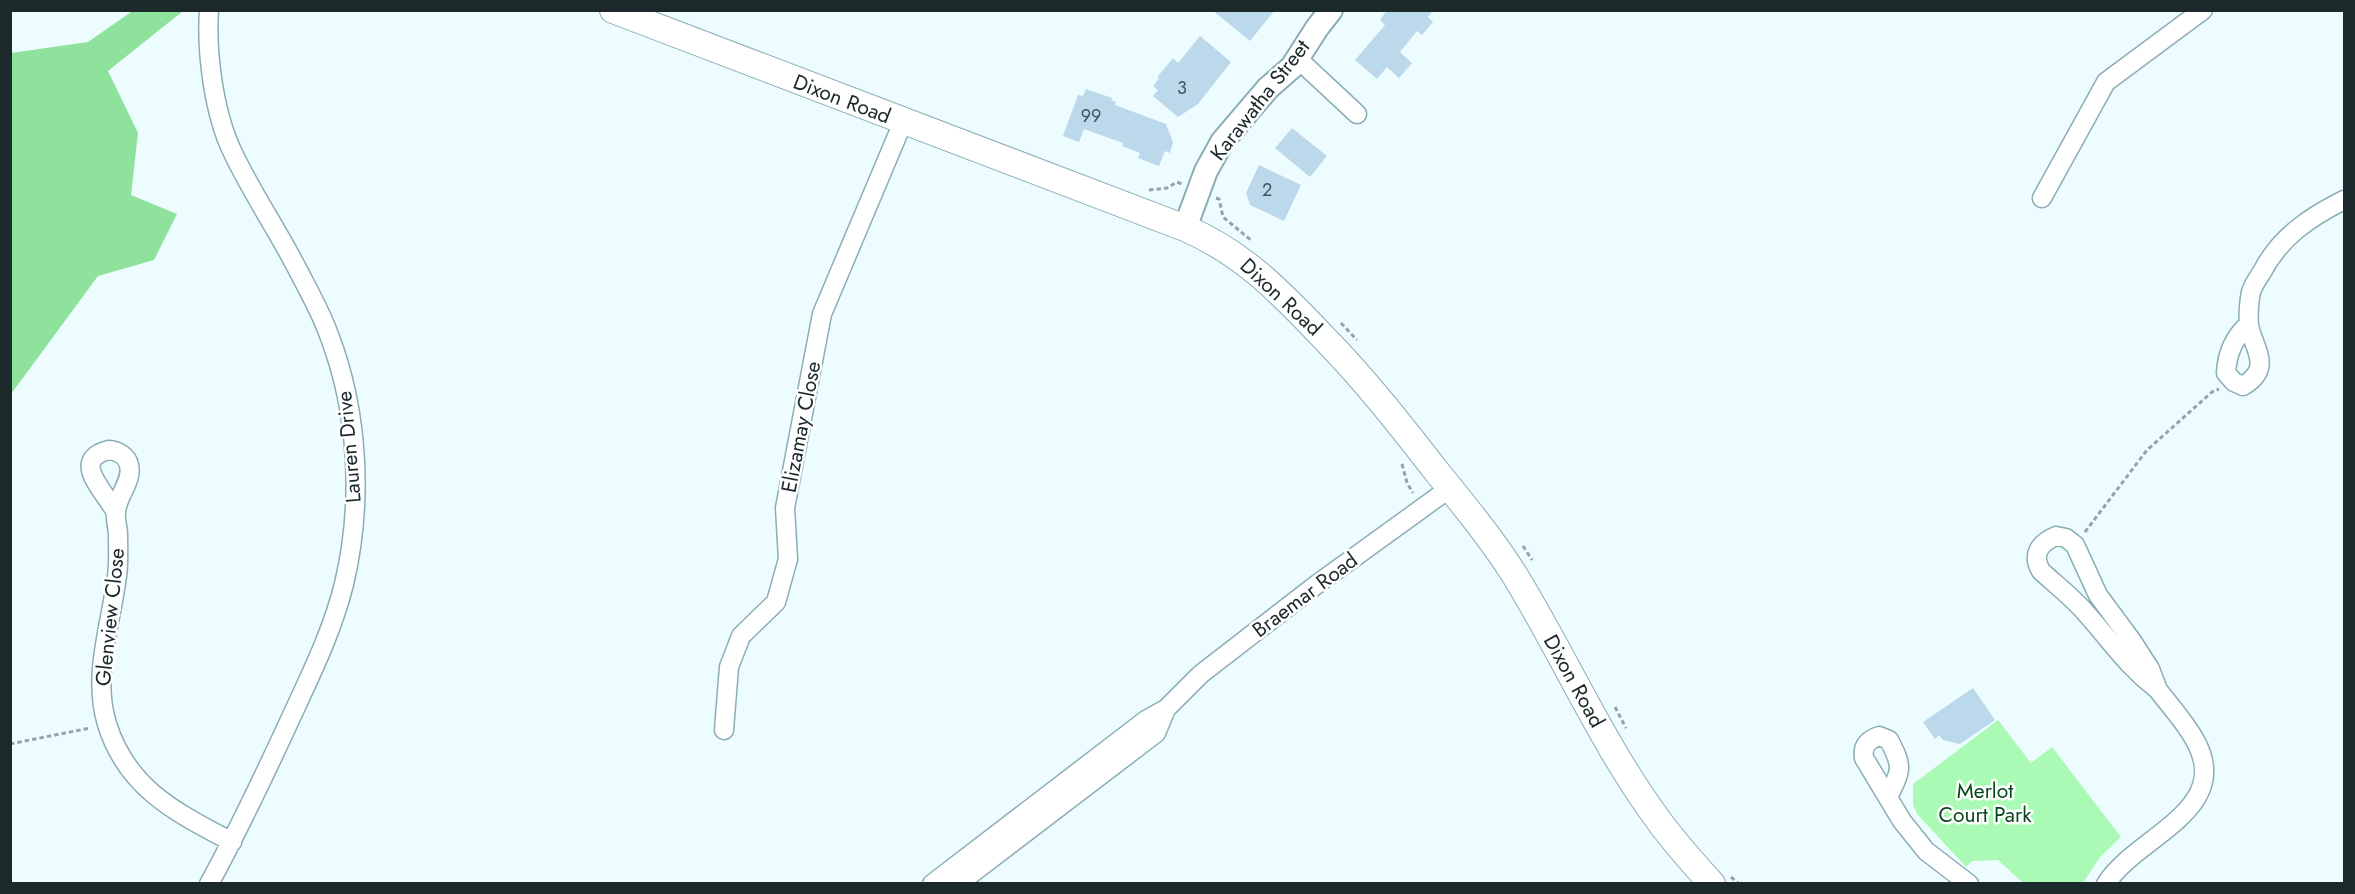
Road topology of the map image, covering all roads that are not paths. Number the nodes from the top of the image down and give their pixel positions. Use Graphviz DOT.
graph roads {
  1 [pos="209,10"];
  2 [pos="613,10"];
  3 [pos="1330,10"];
  4 [pos="2203,10"];
  5 [pos="1298,59"];
  6 [pos="1357,114"];
  7 [pos="903,122"];
  8 [pos="2042,198"];
  9 [pos="2344,200"];
  10 [pos="1185,228"];
  11 [pos="2249,324"];
  12 [pos="1450,488"];
  13 [pos="116,513"];
  14 [pos="2158,690"];
  15 [pos="1166,709"];
  16 [pos="724,730"];
  17 [pos="1888,797"];
  18 [pos="232,842"];
  19 [pos="209,884"];
  20 [pos="932,884"];
  21 [pos="958,884"];
  22 [pos="1712,884"];
  23 [pos="1969,884"];
  24 [pos="2106,884"];
  1 -- 18 [label="street, Lauren Drive"];
  2 -- 7 [label="main road, Dixon Road"];
  3 -- 5 [label="street, Karawatha Street"];
  4 -- 8 [label="street"];
  5 -- 6 [label="street"];
  5 -- 10 [label="street, Karawatha Street"];
  7 -- 10 [label="main road, Dixon Road"];
  7 -- 16 [label="street, Elizamay Close"];
  9 -- 11 [label="street"];
  10 -- 12 [label="main road, Dixon Road"];
  12 -- 15 [label="street, Braemar Road"];
  12 -- 22 [label="main road, Dixon Road"];
  13 -- 18 [label="street, Glenview Close"];
  14 -- 14 [label="street"];
  14 -- 24 [label="street"];
  15 -- 20 [label="street, Braemar Road"];
  15 -- 21 [label="street, Braemar Road"];
  17 -- 23 [label="street"];
  18 -- 19 [label="street, Lauren Drive"];
}
